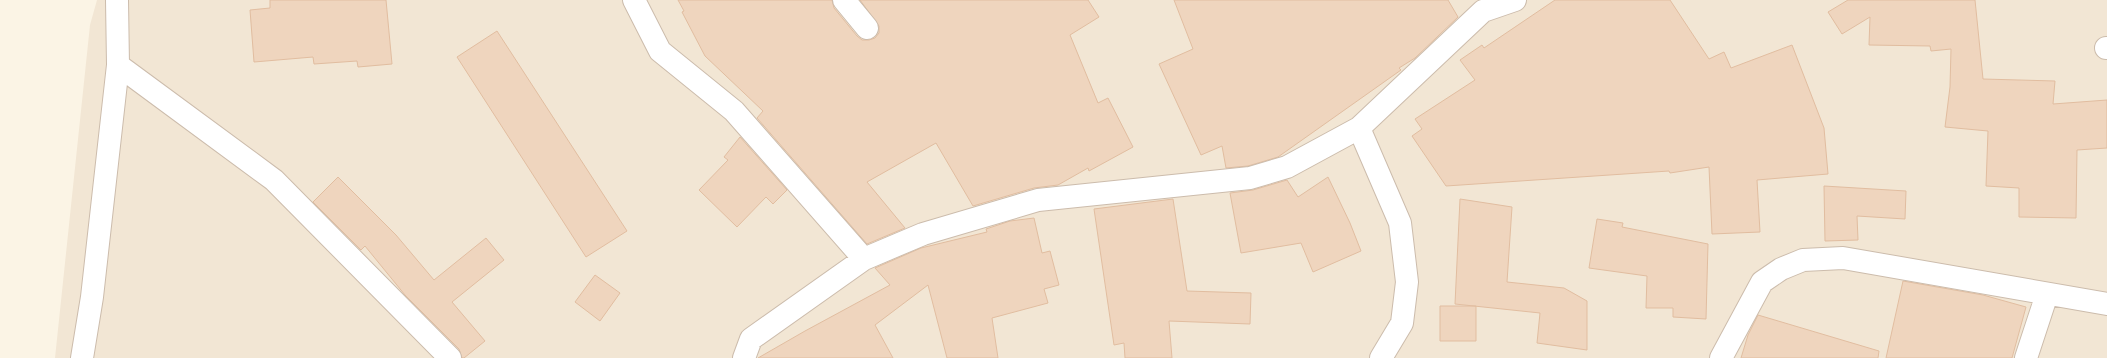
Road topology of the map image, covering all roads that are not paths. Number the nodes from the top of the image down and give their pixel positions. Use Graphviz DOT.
graph roads {
  1 [pos="117,0"];
  2 [pos="634,0"];
  3 [pos="844,0"];
  4 [pos="1515,0"];
  5 [pos="1479,6"];
  6 [pos="867,28"];
  7 [pos="118,65"];
  8 [pos="1359,128"];
  9 [pos="864,259"];
  10 [pos="2047,294"];
  11 [pos="2107,304"];
  12 [pos="82,358"];
  13 [pos="450,358"];
  14 [pos="744,358"];
  15 [pos="1381,358"];
  16 [pos="1721,358"];
  17 [pos="2026,358"];
  1 -- 7 [label="street"];
  2 -- 9 [label="street"];
  3 -- 6 [label="street"];
  4 -- 5 [label="street"];
  5 -- 8 [label="street"];
  7 -- 12 [label="street"];
  7 -- 13 [label="street"];
  8 -- 9 [label="street"];
  8 -- 15 [label="street"];
  9 -- 14 [label="street"];
  10 -- 11 [label="street"];
  10 -- 16 [label="street"];
  10 -- 17 [label="street"];
}
